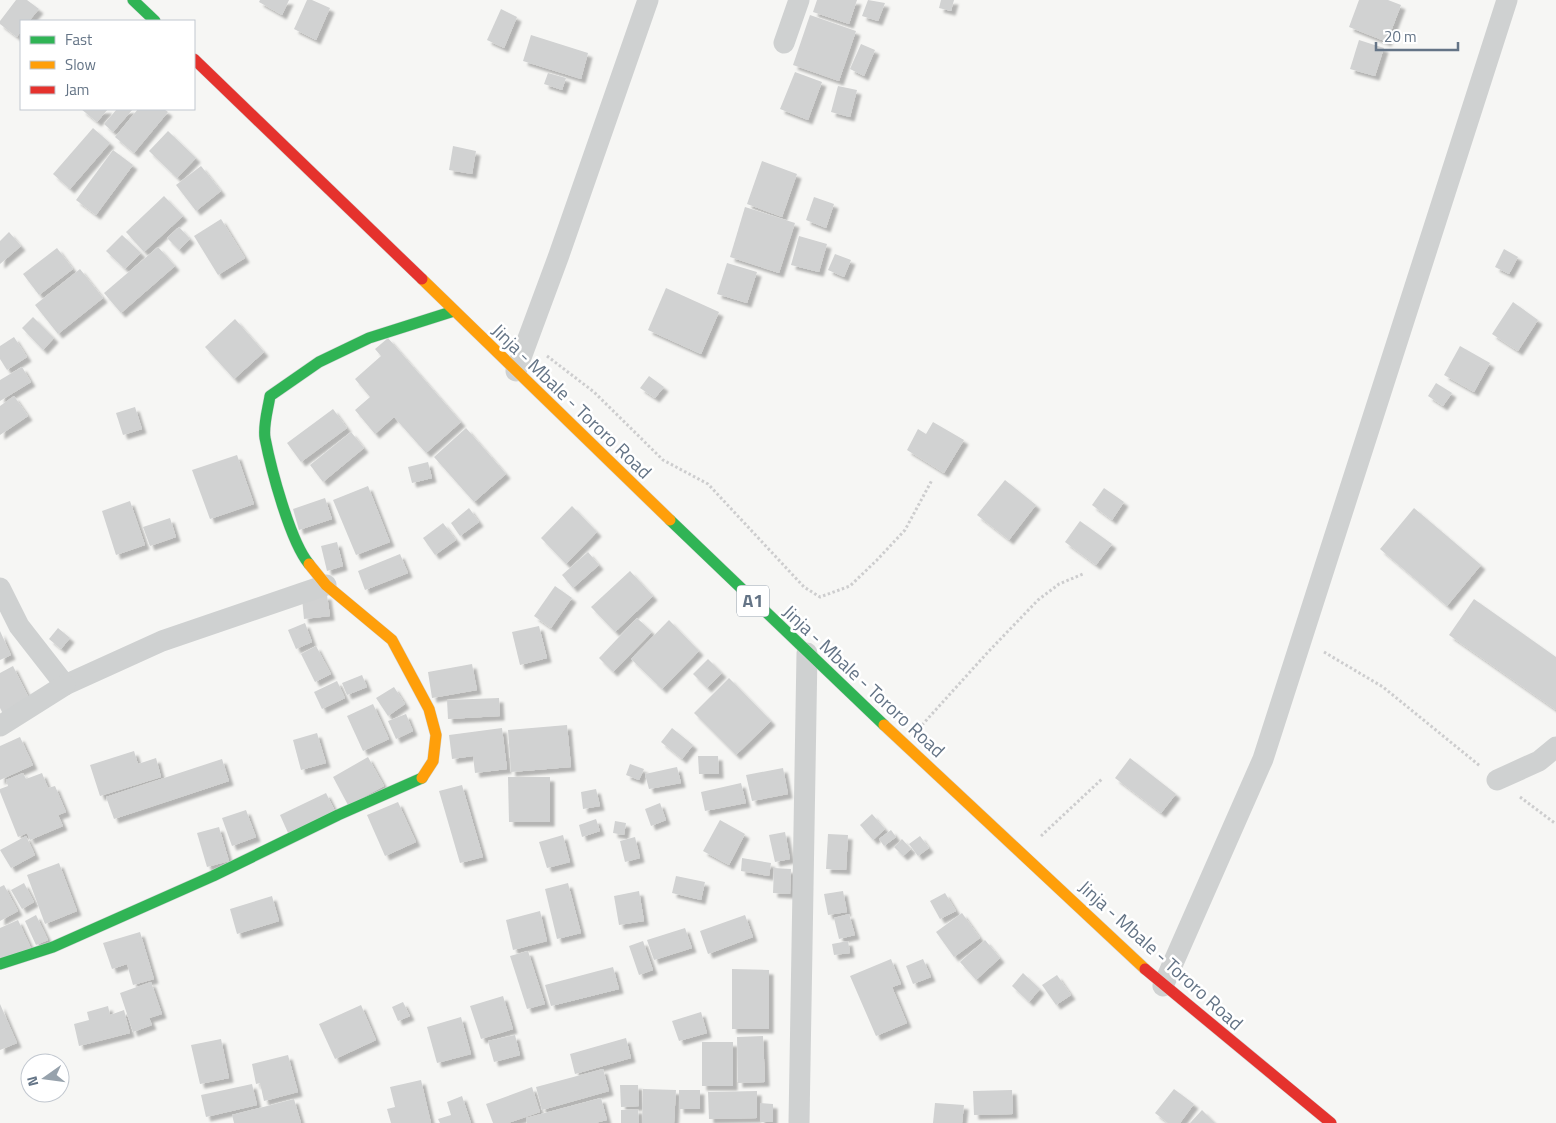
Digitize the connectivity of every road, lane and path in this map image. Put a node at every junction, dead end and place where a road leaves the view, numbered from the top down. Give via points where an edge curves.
1 (133, 0) edge
2 (648, 0) edge
3 (799, 0) edge
4 (1507, 0) edge
5 (154, 20) edge
6 (784, 43) dead end
7 (195, 60) edge
8 (454, 311) junction
9 (527, 340) junction
10 (516, 371) junction
11 (932, 480) dead end
12 (1083, 574) dead end
13 (326, 585) junction
14 (0, 588) edge
15 (1302, 639) junction
16 (807, 653) junction
17 (65, 685) junction
18 (0, 726) edge
19 (905, 744) junction
20 (1556, 747) edge
21 (1103, 778) dead end
22 (1497, 780) junction
23 (1556, 824) edge
24 (1022, 853) junction
25 (0, 964) edge
26 (1163, 986) junction
27 (798, 1123) edge
28 (1331, 1123) edge

1 - 5 main road
2 - 9 street
3 - 6 street
4 - 15 street
7 - 8 main road, Jinja - Mbale - Tororo Road / A1
8 - 10 main road, Jinja - Mbale - Tororo Road / A1
8 - 13 main road via 369,338 319,362 270,396 265,436 283,505 304,558
9 - 10 street
9 - 11 path via 594,392 664,460 708,484 804,588 820,597 850,586 877,560 905,530
10 - 16 main road, Jinja - Mbale - Tororo Road / A1
12 - 19 path via 1059,584 1038,600
13 - 17 street via 162,641
13 - 25 main road via 392,640 429,708 436,735 433,761 420,780 53,947
14 - 17 street via 19,626
15 - 22 path via 1384,686
15 - 26 street via 1263,759
16 - 19 main road, Jinja - Mbale - Tororo Road / A1
16 - 27 street
17 - 18 street
19 - 24 main road, Jinja - Mbale - Tororo Road / A1
20 - 22 street via 1539,761
21 - 24 path
22 - 23 path
24 - 26 main road, Jinja - Mbale - Tororo Road / A1
26 - 28 main road, Jinja - Mbale - Tororo Road / A1

